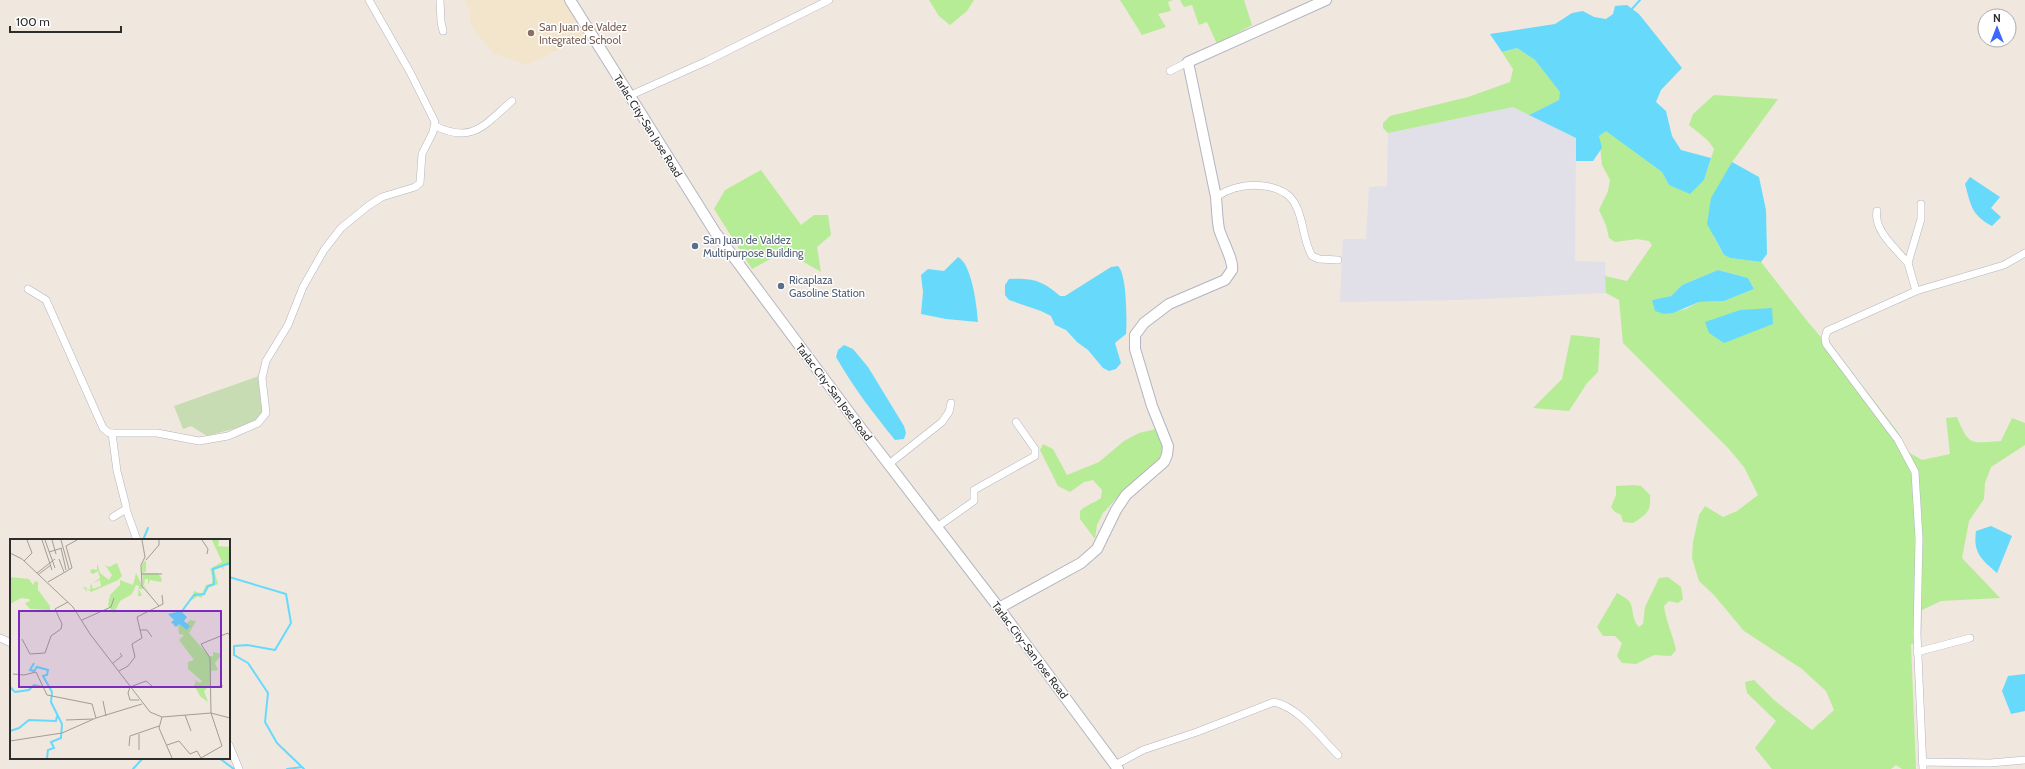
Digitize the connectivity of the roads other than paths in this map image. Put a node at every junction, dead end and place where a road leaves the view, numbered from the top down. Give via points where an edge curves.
1 (369, 0) edge
2 (440, 0) edge
3 (570, 0) edge
4 (829, 0) edge
5 (1326, 0) edge
6 (443, 31) dead end
7 (1188, 62) junction
8 (1170, 71) dead end
9 (629, 96) junction
10 (512, 101) dead end
11 (435, 126) junction
12 (1216, 197) junction
13 (1921, 204) dead end
14 (1877, 211) dead end
15 (2025, 253) edge
16 (1338, 260) dead end
17 (1908, 263) junction
18 (28, 289) dead end
19 (1916, 291) junction
20 (951, 403) dead end
21 (1016, 422) dead end
22 (112, 433) junction
23 (889, 464) junction
24 (126, 509) junction
25 (113, 517) dead end
26 (937, 527) junction
27 (137, 539) edge
28 (999, 608) junction
29 (0, 638) edge
30 (1970, 638) dead end
31 (10, 643) edge
32 (1917, 652) junction
33 (230, 747) edge
34 (1338, 755) dead end
35 (2025, 760) edge
36 (1922, 765) edge
37 (1117, 768) edge
38 (239, 769) edge

1 - 11 street via 433,116
2 - 6 street
3 - 9 main road, Tarlac City-San Jose Road
4 - 9 street via 707,61
5 - 7 main road
7 - 8 street
7 - 12 main road
9 - 23 main road, Tarlac City-San Jose Road via 715,232
10 - 11 street via 481,126 466,133 454,134
11 - 22 street via 422,154 419,185 386,195 368,206 341,228 319,256 288,325 264,368 262,378 266,413 262,420 237,433 199,441 157,433
12 - 16 street via 1245,186 1264,186 1285,193 1296,204 1311,255 1320,260
12 - 28 main road via 1219,227 1224,246 1233,264 1231,273 1218,283 1169,304 1144,323 1134,340 1148,392 1168,446 1166,459 1126,495 1092,554 1081,563
13 - 17 street via 1921,219
14 - 17 street via 1876,220 1879,228
15 - 19 street via 2004,265
17 - 19 street
18 - 22 street via 46,300 103,428
19 - 32 street via 1827,331 1825,338 1826,344 1898,440 1915,472 1919,538
20 - 23 street via 949,412 942,422
21 - 26 street via 1035,449 1034,456 974,490 974,501
22 - 24 street
23 - 26 main road, Tarlac City-San Jose Road
24 - 25 street
24 - 27 street
26 - 28 main road, Tarlac City-San Jose Road
28 - 37 main road, Tarlac City-San Jose Road
29 - 31 street
30 - 32 street
32 - 36 street
33 - 38 street
34 - 37 street via 1298,715 1284,704 1274,702 1143,750
35 - 36 street

